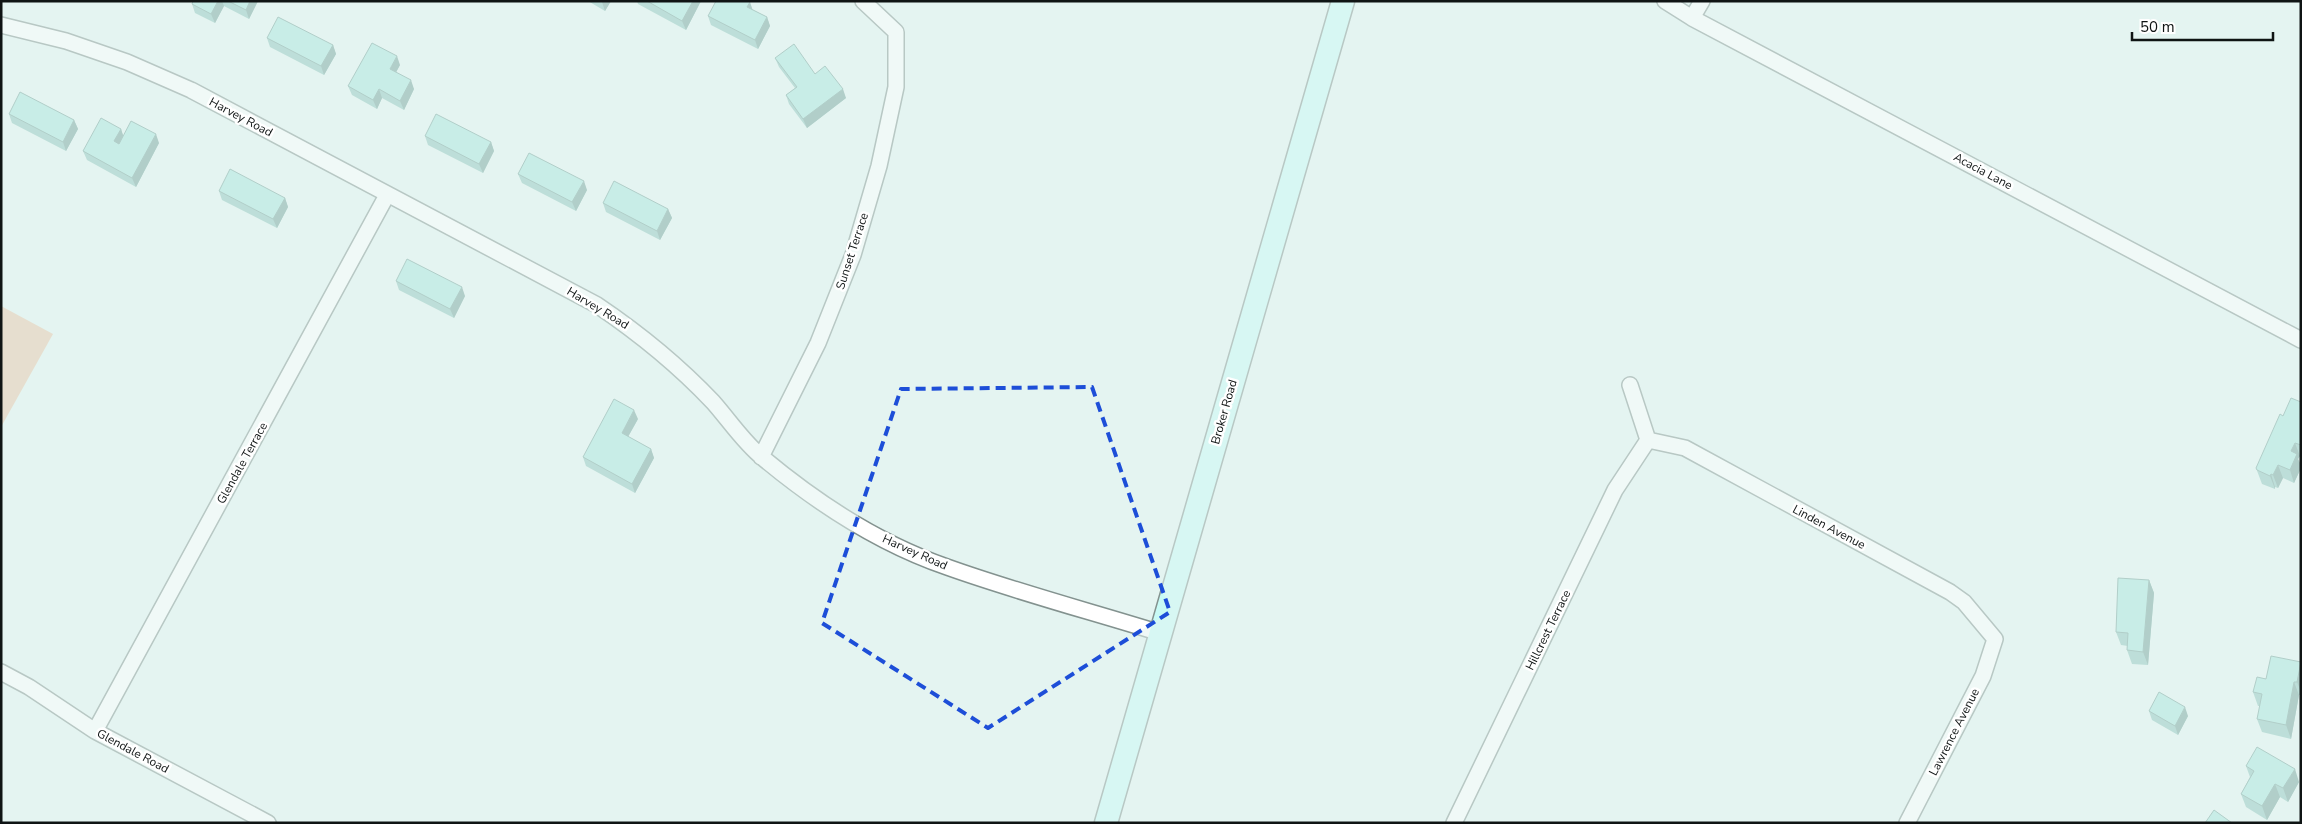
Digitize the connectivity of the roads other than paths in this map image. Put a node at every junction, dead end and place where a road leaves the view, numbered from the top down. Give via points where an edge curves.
1 (863, 1) edge
2 (1343, 1) edge
3 (1665, 1) edge
4 (1702, 1) edge
5 (1692, 18) junction
6 (1, 25) edge
7 (388, 195) junction
8 (2301, 340) edge
9 (1630, 385) dead end
10 (1648, 440) junction
11 (761, 457) junction
12 (1160, 633) junction
13 (1995, 639) joint
14 (1, 672) edge
15 (95, 731) junction
16 (268, 823) edge
17 (1106, 823) edge
18 (1454, 823) edge
19 (1907, 823) edge

1 - 11 street, Sunset Terrace via 896,32 896,87 879,166 853,255 818,343
2 - 12 street, Broker Road
3 - 5 street, Acacia Lane
4 - 5 street
5 - 8 street, Acacia Lane
6 - 7 street, Harvey Road via 66,41 191,90
7 - 11 street, Harvey Road via 597,305 636,331 682,370
7 - 15 street, Glendale Terrace
9 - 10 street
10 - 13 street, Linden Avenue via 1685,448 1950,592 1964,602
10 - 18 street, Hillcrest Terrace via 1615,490
11 - 12 street, Harvey Road via 858,525 946,567
12 - 17 street, Broker Road
13 - 19 street, Lawrence Avenue via 1983,676
14 - 15 street, Glendale Road
15 - 16 street, Glendale Road

